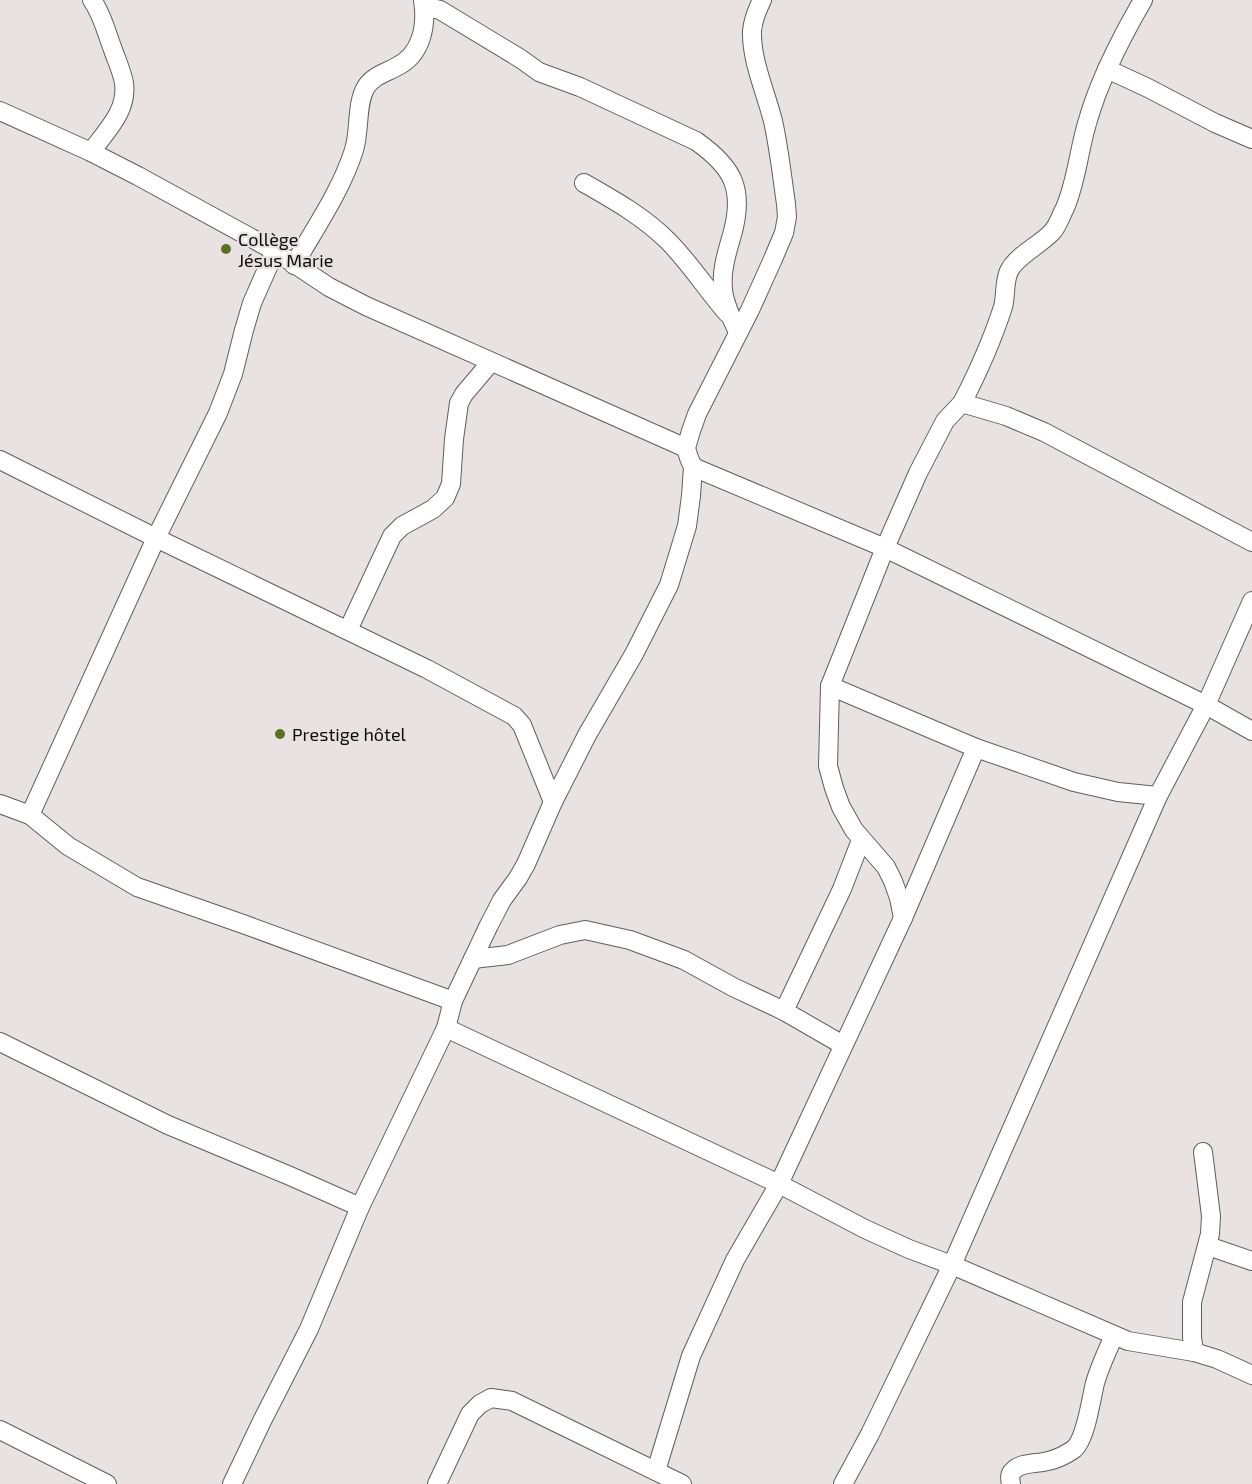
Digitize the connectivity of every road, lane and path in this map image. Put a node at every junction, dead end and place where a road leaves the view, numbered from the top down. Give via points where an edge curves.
1 (92, 0) edge
2 (762, 0) edge
3 (1143, 0) edge
4 (424, 3) edge
5 (1107, 69) junction
6 (0, 111) edge
7 (1252, 139) edge
8 (91, 152) junction
9 (584, 183) dead end
10 (275, 251) junction
11 (294, 265) junction
12 (734, 324) junction
13 (491, 362) junction
14 (962, 403) junction
15 (686, 448) junction
16 (0, 460) edge
17 (693, 467) junction
18 (156, 538) junction
19 (1252, 542) edge
20 (885, 548) junction
21 (1252, 601) edge
22 (348, 630) junction
23 (830, 686) junction
24 (1206, 705) junction
25 (1252, 731) edge
26 (976, 748) junction
27 (1158, 796) junction
28 (553, 802) junction
29 (0, 804) edge
30 (30, 814) junction
31 (861, 840) junction
32 (903, 918) junction
33 (473, 959) junction
34 (453, 1001) junction
35 (784, 1011) junction
36 (446, 1028) junction
37 (0, 1042) edge
38 (843, 1045) junction
39 (1203, 1152) dead end
40 (779, 1184) junction
41 (360, 1207) junction
42 (1208, 1246) junction
43 (1252, 1261) edge
44 (952, 1265) junction
45 (1114, 1336) junction
46 (1194, 1352) junction
47 (1252, 1375) edge
48 (0, 1430) edge
49 (656, 1470) junction
50 (107, 1484) edge
51 (232, 1484) edge
52 (438, 1484) edge
53 (682, 1484) edge
54 (843, 1484) edge
55 (1011, 1484) edge

1 - 8 street via 124,81 125,96 116,119
2 - 12 street via 752,29 753,44 773,123 787,217 774,259 750,310
3 - 5 street
4 - 11 street via 424,30 409,59 381,73 365,88 354,151 336,192
4 - 12 street via 539,72 696,141 712,152 734,180 737,192 723,290
5 - 7 street
5 - 14 street via 1087,122 1066,206 1054,230 1010,269 998,321
6 - 8 street
8 - 10 street
9 - 12 street via 646,221 668,241
10 - 11 street
10 - 18 street via 252,303 218,413
11 - 13 street via 366,306
12 - 15 street
13 - 15 street
13 - 22 street via 459,403 451,484 445,498 392,536
14 - 19 street via 1044,432
14 - 20 street via 937,434
15 - 17 street
16 - 18 street
17 - 20 street
17 - 28 street via 687,526 669,585
18 - 22 street
18 - 30 street
20 - 23 street
20 - 24 street
21 - 24 street
22 - 28 street via 514,716 522,725
23 - 26 street
23 - 31 street via 828,766 841,807
24 - 25 street
24 - 27 street
26 - 27 street via 1074,782
26 - 32 street
27 - 44 street
28 - 33 street via 526,864 502,900
29 - 30 street
30 - 34 street via 68,846 137,887
31 - 32 street via 893,881
31 - 35 street
32 - 38 street
33 - 34 street
33 - 35 street via 508,955 560,934 585,930 630,940 684,960
34 - 36 street
35 - 38 street
36 - 40 street
36 - 41 street
37 - 41 street via 168,1125
38 - 40 street
39 - 42 street via 1210,1216
40 - 44 street via 909,1250
40 - 49 street via 735,1260 691,1356
41 - 51 street via 309,1329
42 - 43 street
42 - 46 street via 1192,1302
44 - 45 street
44 - 54 street
45 - 46 street
45 - 55 street via 1095,1384 1079,1443 1059,1458 1013,1470
46 - 47 street
48 - 50 street
49 - 52 street via 512,1401 491,1398 470,1414
49 - 53 street

